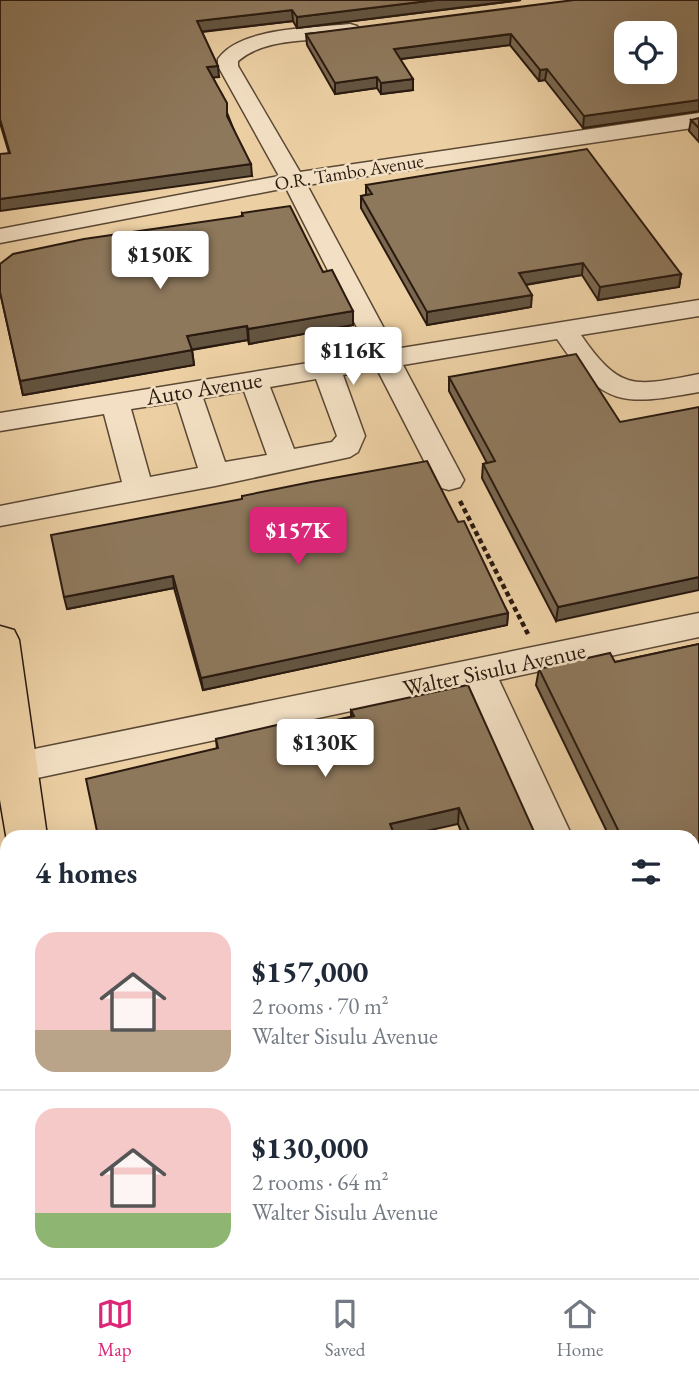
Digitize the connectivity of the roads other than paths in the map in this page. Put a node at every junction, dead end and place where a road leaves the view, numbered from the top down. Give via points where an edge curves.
1 (370, 27) edge
2 (699, 120) edge
3 (293, 180) junction
4 (0, 236) edge
5 (699, 308) edge
6 (565, 331) junction
7 (387, 357) junction
8 (326, 367) junction
9 (253, 379) junction
10 (699, 383) edge
11 (187, 391) junction
12 (115, 402) junction
13 (0, 422) edge
14 (284, 462) junction
15 (215, 475) junction
16 (449, 480) road end
17 (139, 490) junction
18 (0, 516) edge
19 (699, 625) edge
20 (0, 640) edge
21 (479, 673) junction
22 (8, 769) edge
23 (24, 830) edge
24 (551, 830) edge

1 - 3 street via 245,47 228,60
2 - 3 street, O.R. Tambo Avenue
3 - 4 street, O.R. Tambo Avenue
3 - 7 street
5 - 6 street, Auto Avenue
6 - 7 street, Auto Avenue
6 - 10 street via 600,379 618,390
7 - 8 street, Auto Avenue
7 - 16 street
8 - 9 street, Auto Avenue
8 - 14 street via 351,441 329,454
9 - 11 street, Auto Avenue
9 - 14 street
11 - 12 street, Auto Avenue
11 - 15 street
12 - 13 street, Auto Avenue
12 - 17 street
14 - 15 street
15 - 17 street
17 - 18 street
19 - 21 street, Walter Sisulu Avenue
20 - 22 highway
21 - 22 street, Walter Sisulu Avenue
21 - 24 street
22 - 23 highway

